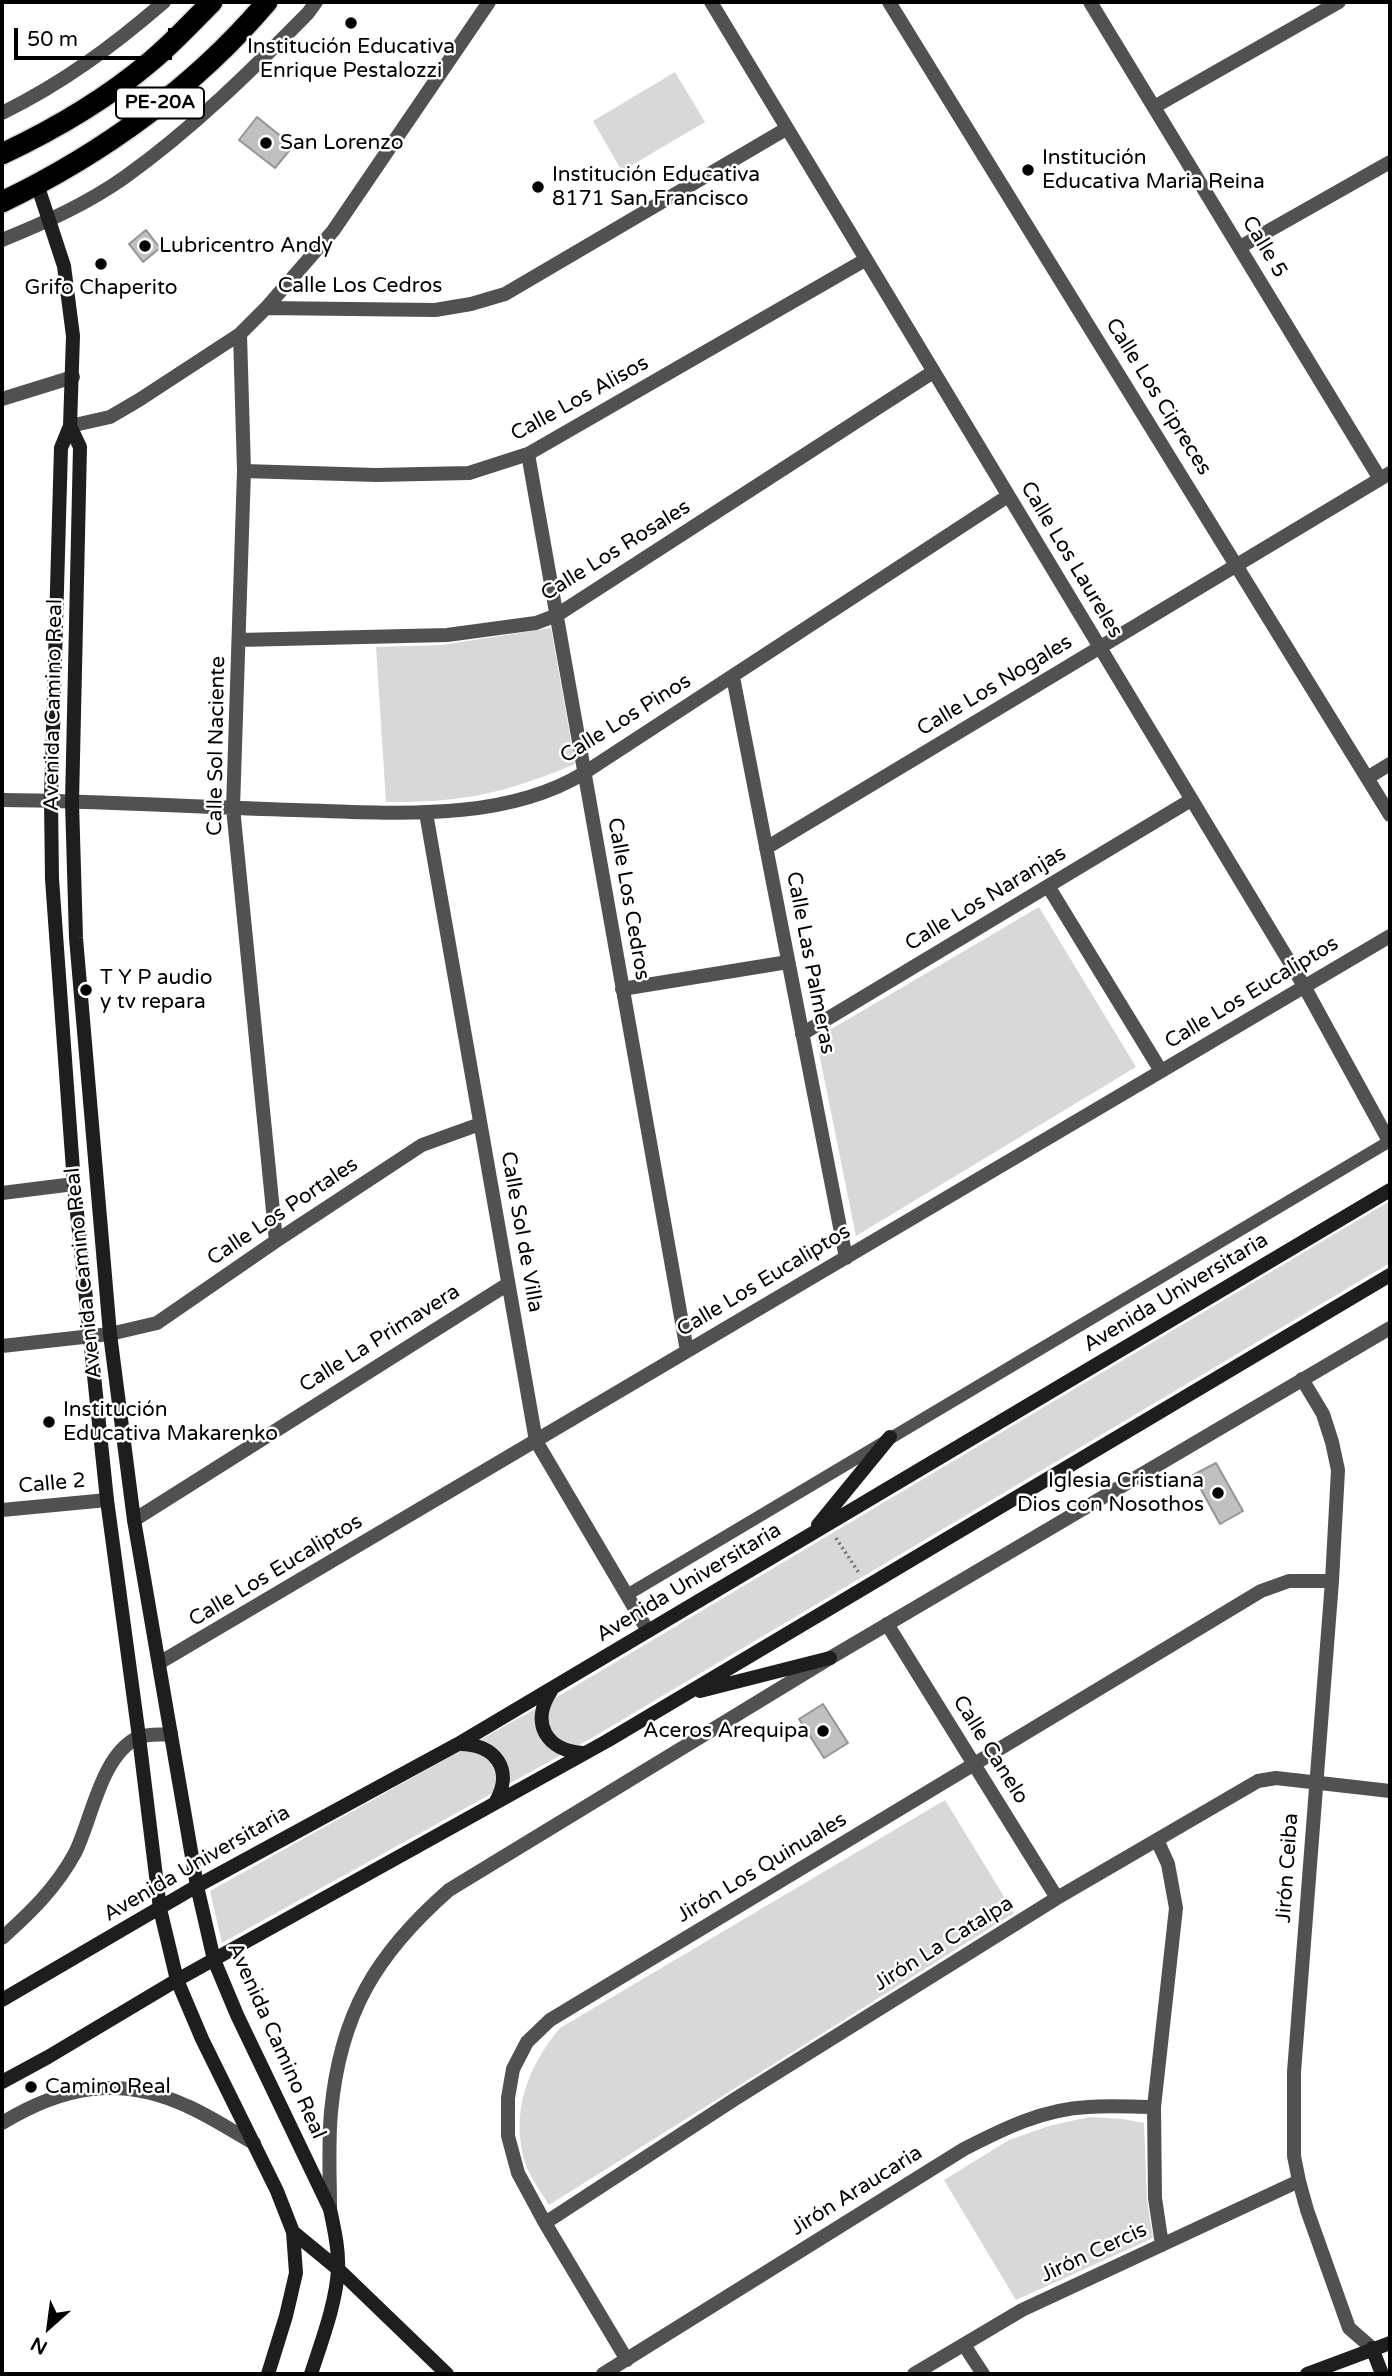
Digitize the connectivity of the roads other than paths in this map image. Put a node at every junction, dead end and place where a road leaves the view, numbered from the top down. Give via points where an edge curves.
1 (164, 2) edge
2 (212, 2) edge
3 (267, 2) edge
4 (316, 2) edge
5 (489, 2) edge
6 (710, 2) edge
7 (890, 2) edge
8 (1090, 2) edge
9 (1339, 2) edge
10 (1154, 107) junction
11 (2, 113) edge
12 (786, 129) junction
13 (2, 154) edge
14 (1390, 162) edge
15 (37, 184) junction
16 (2, 202) edge
17 (50, 220) junction
18 (2, 240) edge
19 (1240, 247) junction
20 (865, 260) junction
21 (266, 308) junction
22 (240, 334) junction
23 (933, 372) junction
24 (73, 377) junction
25 (2, 399) edge
26 (70, 426) junction
27 (528, 454) junction
28 (244, 471) junction
29 (1385, 476) edge
30 (1008, 496) junction
31 (1237, 565) junction
32 (557, 615) junction
33 (239, 640) junction
34 (1100, 648) junction
35 (733, 677) junction
36 (1390, 764) edge
37 (584, 773) junction
38 (1367, 778) junction
39 (2, 800) edge
40 (51, 800) junction
41 (1191, 800) junction
42 (72, 802) junction
43 (233, 808) junction
44 (426, 813) junction
45 (1390, 815) edge
46 (766, 848) junction
47 (1048, 886) junction
48 (1390, 936) edge
49 (788, 962) junction
50 (1304, 986) junction
51 (622, 989) junction
52 (802, 1034) junction
53 (1161, 1071) junction
54 (481, 1124) junction
55 (1390, 1142) edge
56 (74, 1185) junction
57 (1390, 1190) edge
58 (2, 1193) edge
59 (276, 1241) junction
60 (846, 1258) junction
61 (1390, 1275) edge
62 (508, 1284) junction
63 (1390, 1328) edge
64 (110, 1334) junction
65 (90, 1336) junction
66 (2, 1346) edge
67 (687, 1351) junction
68 (1302, 1379) junction
69 (890, 1437) junction
70 (536, 1441) junction
71 (107, 1500) junction
72 (2, 1510) edge
73 (134, 1520) junction
74 (809, 1536) junction
75 (1332, 1581) junction
76 (627, 1595) junction
77 (887, 1624) junction
78 (648, 1631) junction
79 (830, 1658) junction
80 (159, 1664) junction
81 (552, 1689) junction
82 (685, 1694) junction
83 (171, 1734) junction
84 (139, 1737) junction
85 (458, 1744) junction
86 (584, 1753) junction
87 (975, 1764) junction
88 (1315, 1782) junction
89 (1390, 1791) edge
90 (494, 1804) junction
91 (1157, 1840) junction
92 (197, 1886) junction
93 (1057, 1898) junction
94 (160, 1909) junction
95 (2, 1938) edge
96 (214, 1960) junction
97 (177, 1980) junction
98 (2, 2000) edge
99 (2, 2082) edge
100 (1154, 2107) junction
101 (2, 2123) edge
102 (254, 2143) junction
103 (1299, 2181) junction
104 (330, 2209) junction
105 (545, 2223) junction
106 (293, 2232) junction
107 (1161, 2245) junction
108 (338, 2269) junction
109 (1390, 2343) edge
110 (964, 2345) junction
111 (1372, 2348) junction
112 (627, 2360) junction
113 (268, 2374) edge
114 (311, 2374) edge
115 (447, 2374) edge
116 (603, 2374) edge
117 (914, 2374) edge
118 (983, 2374) edge
119 (1307, 2374) edge
120 (1382, 2374) edge

1 - 11 street via 117,43
2 - 13 highway, PE-20A via 121,85 51,130
3 - 15 highway, PE-20A via 174,92 93,152
4 - 17 street via 246,76 184,132 123,178
5 - 21 street via 333,230
6 - 12 street, Calle Los Laureles
7 - 31 street, Calle Los Cipreces
8 - 10 street, Calle 5
9 - 10 street
10 - 19 street, Calle 5
12 - 20 street, Calle Los Laureles
12 - 21 street, Calle Los Cedros via 505,294 435,310
14 - 19 street
15 - 16 highway, PE-20A
15 - 17 main road, Avenida Camino Real
17 - 18 street
17 - 24 main road, Avenida Camino Real via 64,266
19 - 29 street, Calle 5
20 - 23 street, Calle Los Laureles
20 - 27 street, Calle Los Alisos
21 - 22 street
22 - 26 street via 110,417
22 - 28 street, Calle Sol Naciente
23 - 30 street, Calle Los Laureles
23 - 32 street, Calle Los Rosales
24 - 25 street
24 - 26 main road, Avenida Camino Real
26 - 40 main road, Avenida Camino Real via 61,448
26 - 42 main road, Avenida Camino Real via 80,447
27 - 28 street, Calle Los Alisos via 469,473
27 - 32 street, Calle Los Cedros
28 - 33 street, Calle Sol Naciente
29 - 31 street, Calle Los Nogales
30 - 34 street, Calle Los Laureles
30 - 35 street, Calle Los Pinos
31 - 34 street, Calle Los Nogales
31 - 38 street, Calle Los Cipreces
32 - 33 street, Calle Los Rosales via 536,623 447,635
32 - 37 street, Calle Los Cedros
33 - 43 street, Calle Sol Naciente
34 - 41 street, Calle Los Laureles
34 - 46 street, Calle Los Nogales
35 - 37 street, Calle Los Pinos
35 - 46 street, Calle Las Palmeras
36 - 38 street
37 - 44 street, Calle Los Pinos via 505,803
37 - 51 street, Calle Los Cedros
38 - 45 street, Calle Los Cipreces
39 - 40 street, Calle Los Pinos
40 - 42 street, Calle Los Pinos
40 - 56 main road, Avenida Camino Real via 55,942
41 - 47 street, Calle Los Naranjas
41 - 50 street, Calle Los Laureles
42 - 43 street, Calle Los Pinos
42 - 64 main road, Avenida Camino Real via 76,938
43 - 44 street, Calle Los Pinos
43 - 59 street, Calle Sol Naciente
44 - 54 street, Calle Sol de Villa
46 - 49 street, Calle Las Palmeras
47 - 52 street, Calle Los Naranjas
47 - 53 street
48 - 50 street, Calle Los Eucaliptos
49 - 51 street
49 - 52 street, Calle Las Palmeras
50 - 53 street, Calle Los Eucaliptos
50 - 55 street, Calle Los Laureles
51 - 67 street, Calle Los Cedros
52 - 60 street, Calle Las Palmeras
53 - 60 street, Calle Los Eucaliptos
54 - 59 street, Calle Los Portales via 422,1145
54 - 62 street, Calle Sol de Villa
55 - 69 lane, Avenida Universitaria
56 - 58 street
56 - 65 main road, Avenida Camino Real
57 - 74 main road, Avenida Universitaria
59 - 64 street, Calle Los Portales via 157,1323
60 - 67 street, Calle Los Eucaliptos
61 - 82 main road
62 - 70 street, Calle Sol de Villa
62 - 73 street, Calle La Primavera
63 - 68 street
64 - 65 street, Calle Los Portales
64 - 73 main road, Avenida Camino Real
65 - 66 street, Calle Los Portales
65 - 71 main road, Avenida Camino Real
67 - 70 street, Calle Los Eucaliptos
68 - 75 street, Jirón Ceiba via 1323,1414 1338,1470
68 - 77 street
69 - 74 main road
69 - 76 lane, Avenida Universitaria
70 - 76 street, Calle Sol de Villa
70 - 80 street, Calle Los Eucaliptos
71 - 72 street, Calle 2
71 - 84 main road, Avenida Camino Real
73 - 80 main road, Avenida Camino Real
74 - 78 main road, Avenida Universitaria
75 - 87 street, Jirón Los Quinuales via 1289,1581 1261,1591
75 - 88 street, Jirón Ceiba
76 - 78 street, Calle Sol de Villa
77 - 79 street
77 - 87 street, Calle Canelo
78 - 81 main road, Avenida Universitaria
79 - 82 main road
79 - 104 street via 483,1867 414,1920 363,1992 337,2067 331,2113
80 - 83 main road, Avenida Camino Real
81 - 85 main road, Avenida Universitaria
81 - 86 main road via 543,1702 545,1733 561,1749
82 - 86 main road
83 - 84 street
83 - 92 main road, Avenida Camino Real
84 - 94 main road, Avenida Camino Real
84 - 95 street via 121,1750 109,1768 76,1851 57,1883
85 - 90 main road via 474,1744 498,1761 502,1791
85 - 92 main road, Avenida Universitaria
86 - 90 main road
87 - 93 street, Calle Canelo
87 - 105 street, Jirón Los Quinuales via 550,2020 527,2042 513,2069 508,2136 518,2173
88 - 89 street, Jirón La Catalpa
88 - 91 street, Jirón La Catalpa via 1258,1781
88 - 103 street, Jirón Ceiba via 1293,2103
90 - 96 main road
91 - 93 street, Jirón La Catalpa
91 - 100 street via 1168,1864 1176,1908
92 - 94 main road, Avenida Universitaria
92 - 96 main road, Avenida Camino Real
93 - 105 street, Jirón La Catalpa
94 - 97 main road, Avenida Camino Real
94 - 98 main road, Avenida Universitaria
96 - 97 main road
96 - 104 main road, Avenida Camino Real
97 - 99 main road
97 - 102 main road, Avenida Camino Real
100 - 107 street via 1155,2198
100 - 112 street, Jirón Araucaria via 1087,2106 1010,2126 964,2149
101 - 102 street via 32,2105 70,2092 108,2087 149,2092 187,2106
102 - 106 main road, Avenida Camino Real
103 - 107 street, Jirón Cercis
103 - 111 street, Jirón Ceiba via 1349,2328
104 - 108 main road, Avenida Camino Real
105 - 112 street, Jirón Los Quinuales
106 - 108 main road
106 - 113 main road, Avenida Camino Real via 296,2273
107 - 110 street, Jirón Cercis via 1022,2310
108 - 114 main road, Avenida Camino Real
108 - 115 main road
109 - 111 main road
110 - 117 street, Jirón Cercis
110 - 118 street
111 - 119 main road
111 - 120 main road
112 - 116 street, Jirón Araucaria

